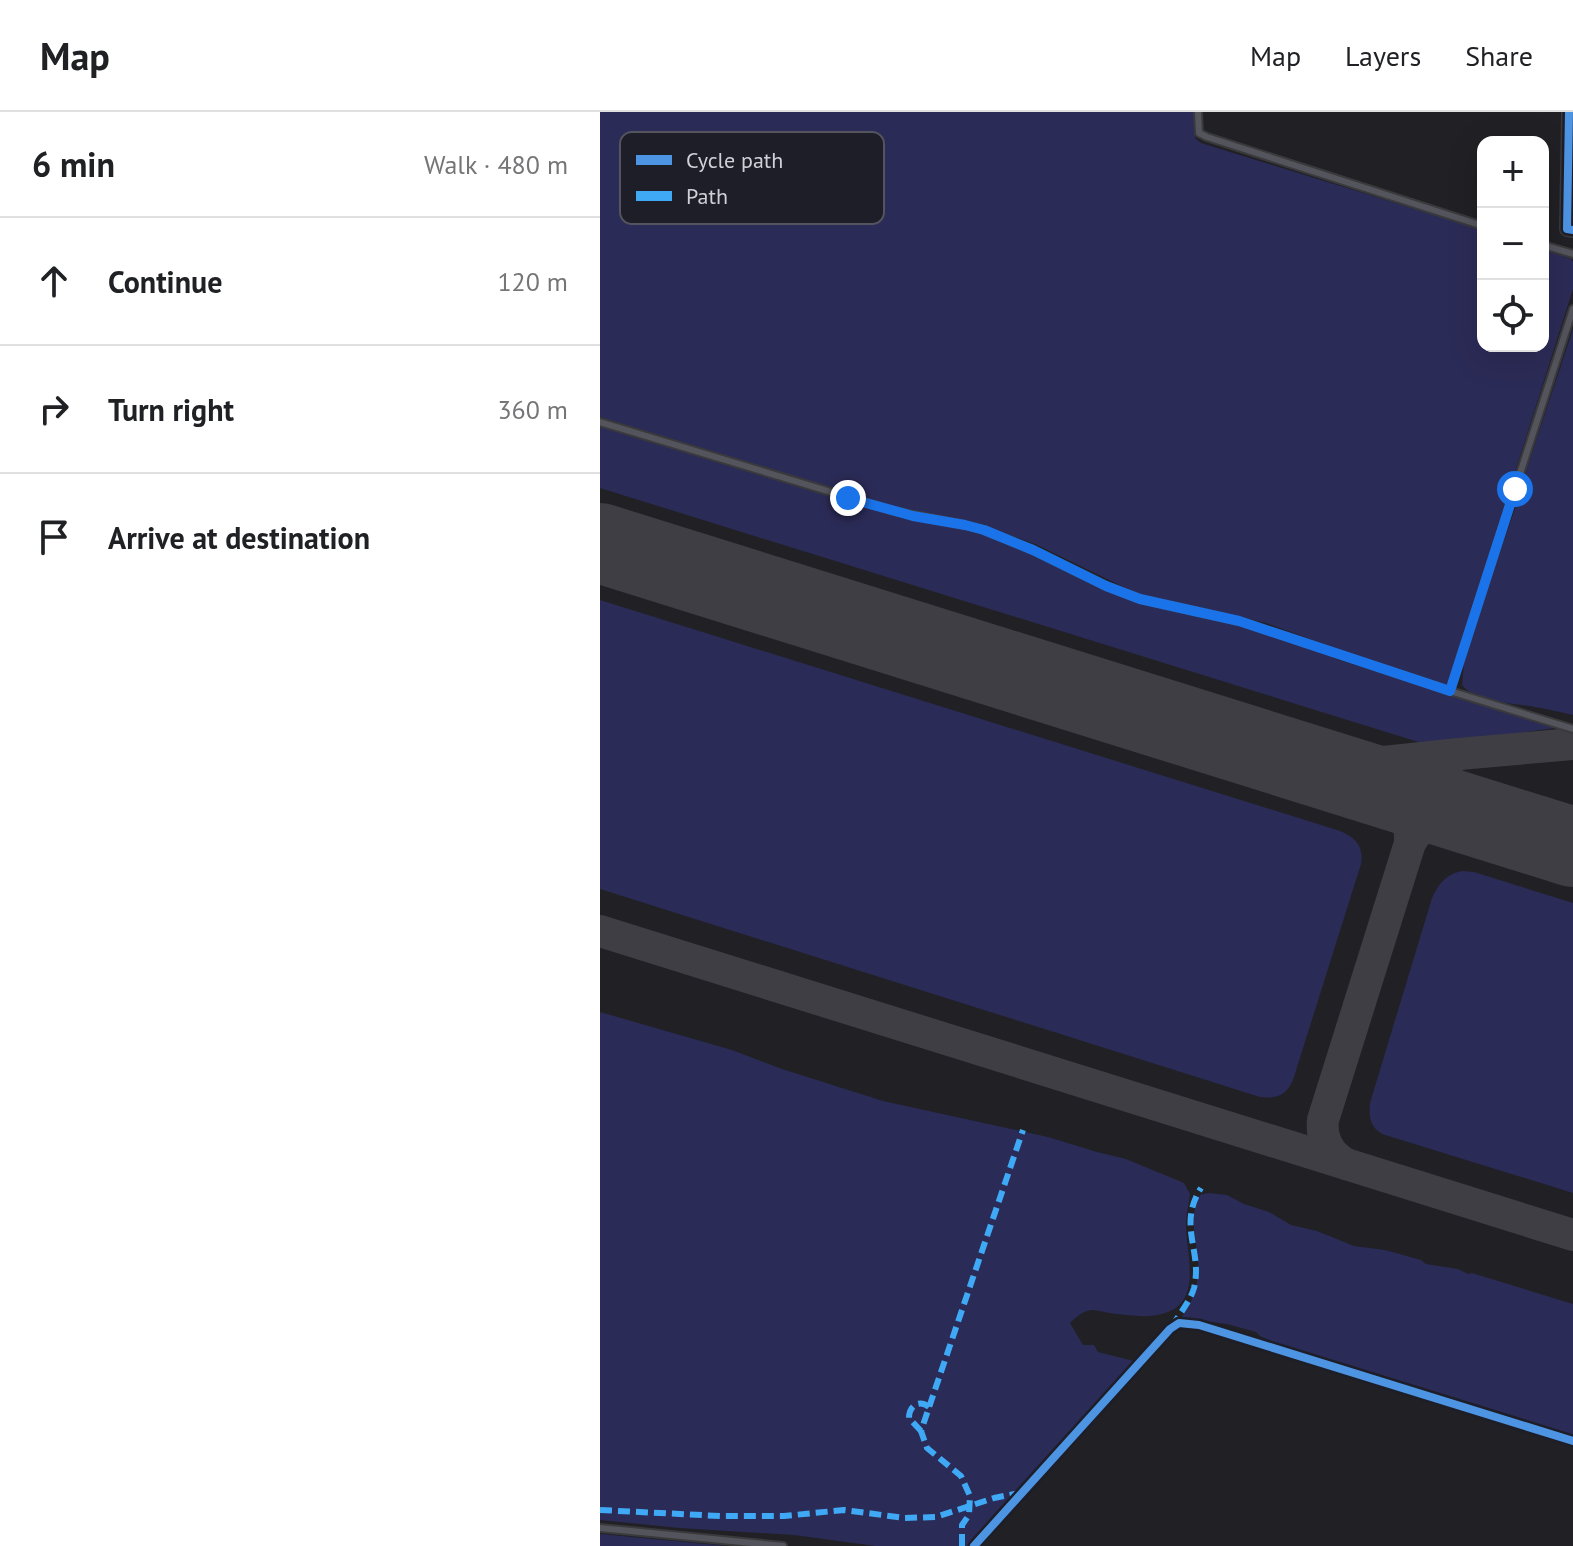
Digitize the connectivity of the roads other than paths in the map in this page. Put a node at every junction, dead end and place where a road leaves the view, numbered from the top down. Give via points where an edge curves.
1 (1198, 112) edge
2 (1569, 112) edge
3 (1571, 143) edge
4 (1477, 224) edge
5 (1570, 230) edge
6 (1549, 247) edge
7 (1573, 254) edge
8 (1573, 309) edge
9 (600, 422) edge
10 (1450, 691) junction
11 (1573, 729) edge
12 (1573, 1441) edge
13 (600, 1528) edge
14 (783, 1546) edge
15 (974, 1546) edge

1 - 4 lane via 1199,133 1207,137
2 - 3 street
3 - 5 street
6 - 7 lane
8 - 10 lane
9 - 10 lane via 894,511 984,530 1140,599 1239,621
10 - 11 lane
12 - 15 lane via 1179,1323
13 - 14 lane

